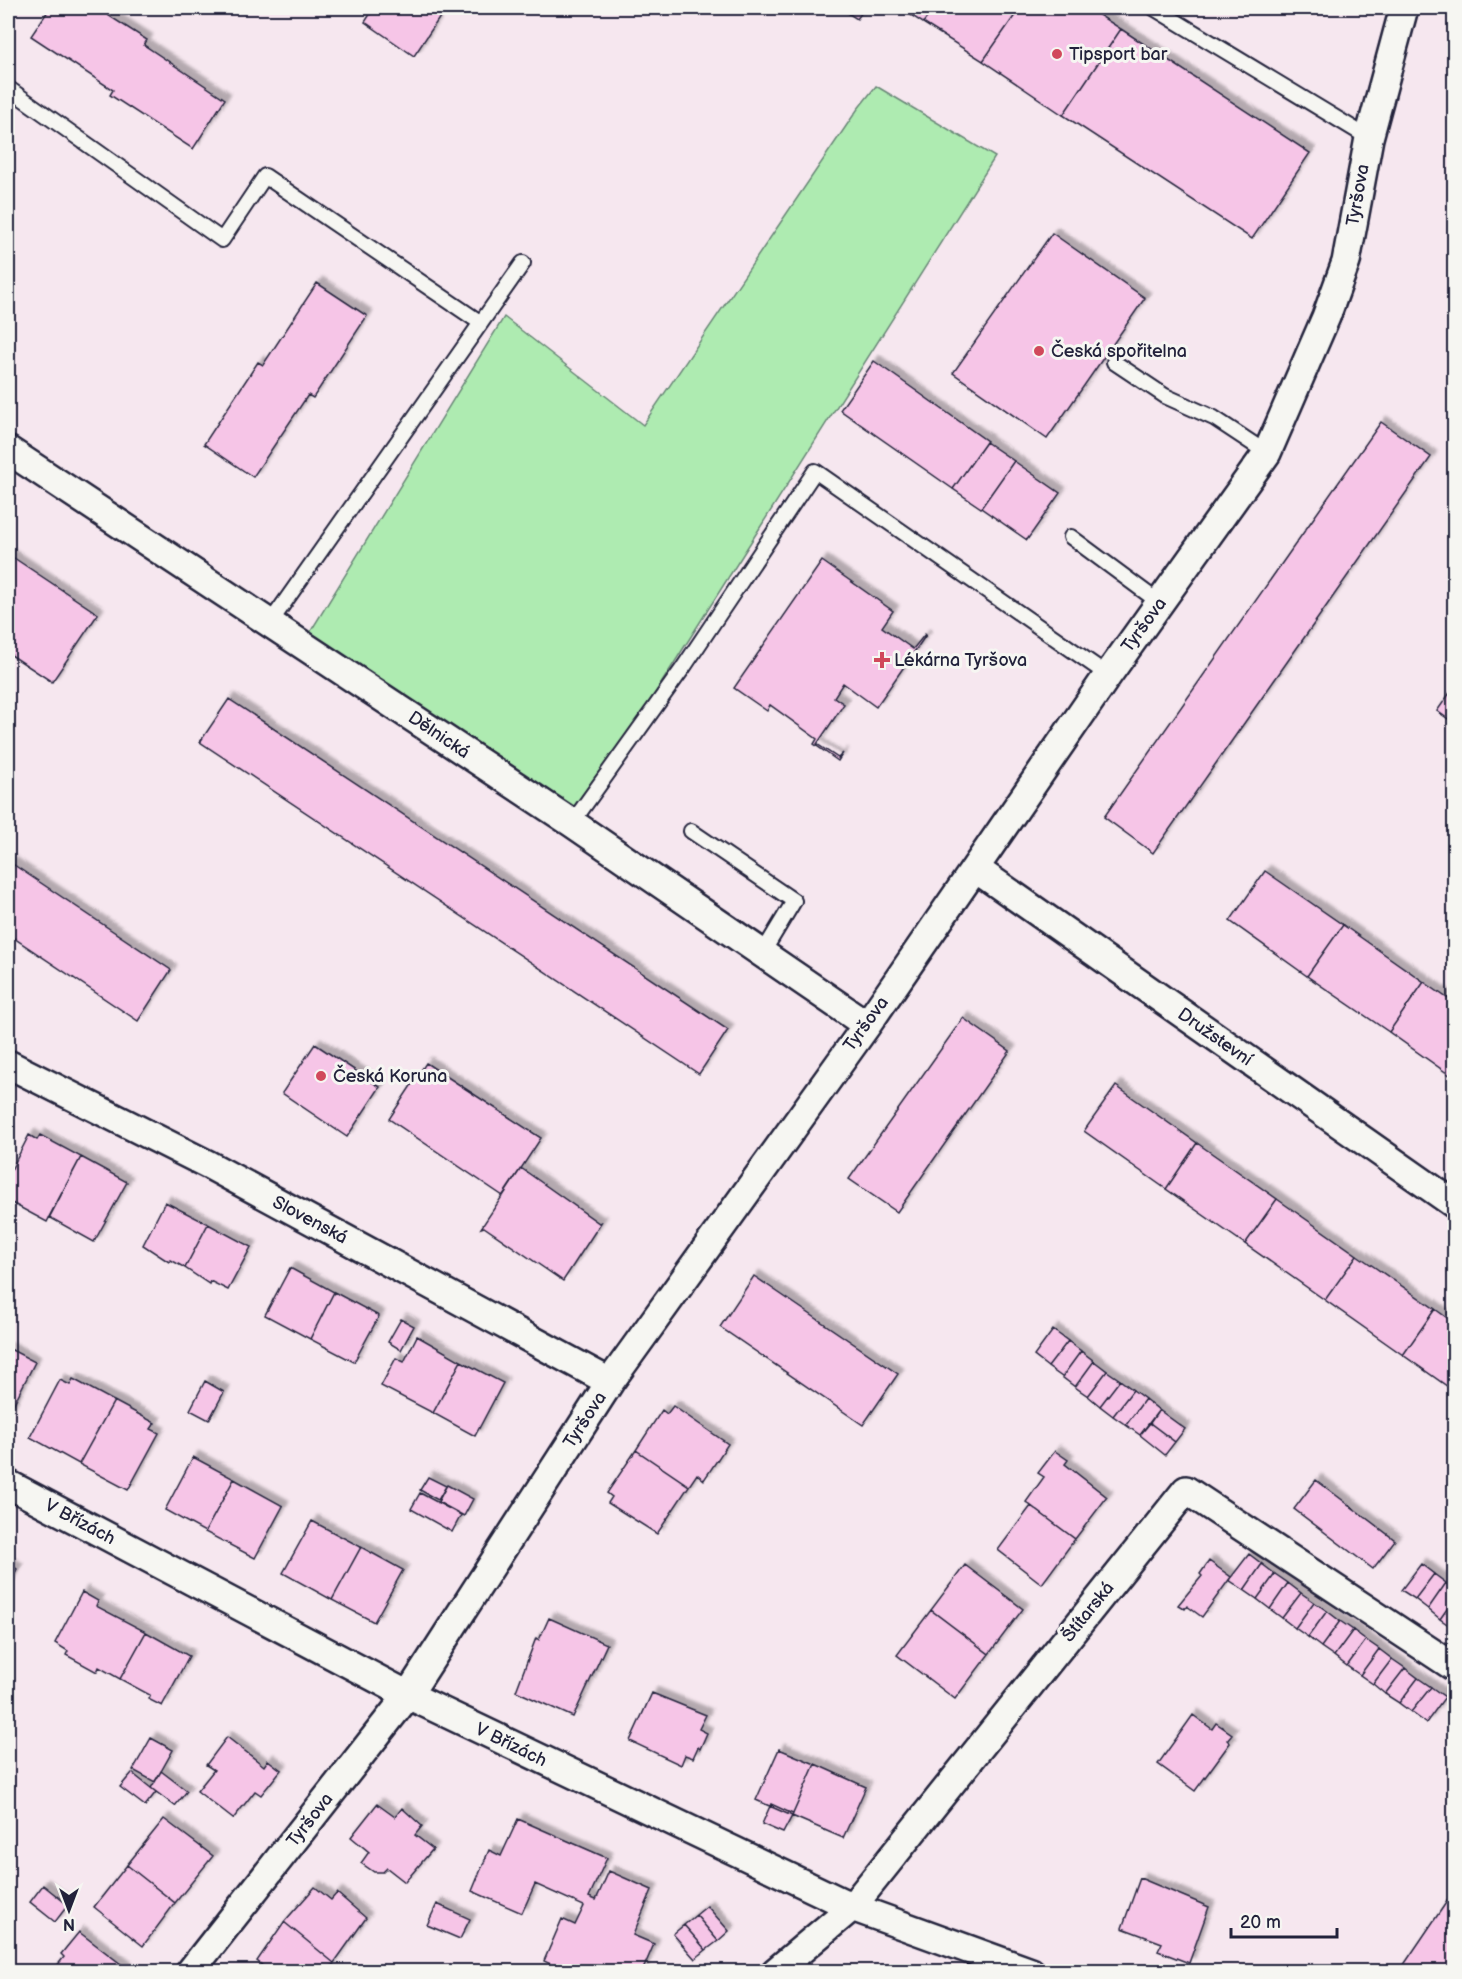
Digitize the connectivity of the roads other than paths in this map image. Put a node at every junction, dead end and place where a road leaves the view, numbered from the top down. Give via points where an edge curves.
1 (1154, 8) edge
2 (1404, 8) edge
3 (8, 88) edge
4 (1369, 138) junction
5 (523, 263) dead end
6 (481, 323) junction
7 (1114, 362) dead end
8 (8, 450) edge
9 (1267, 453) junction
10 (1071, 537) dead end
11 (1160, 603) junction
12 (270, 623) junction
13 (1108, 675) junction
14 (572, 823) junction
15 (691, 831) dead end
16 (976, 869) junction
17 (762, 954) junction
18 (867, 1025) junction
19 (8, 1064) edge
20 (1455, 1204) edge
21 (610, 1382) junction
22 (8, 1484) edge
23 (1455, 1667) edge
24 (408, 1695) junction
25 (852, 1907) junction
26 (190, 1971) edge
27 (775, 1971) edge
28 (1031, 1971) edge

1 - 4 lane
2 - 4 street, Tyršova
3 - 6 lane via 222,240 265,176
4 - 9 street, Tyršova via 1346,262
5 - 6 lane
6 - 12 lane
7 - 9 lane via 1165,396 1214,418
8 - 12 street, Dělnická
9 - 11 street, Tyršova
10 - 11 lane
11 - 13 street, Tyršova
12 - 14 street, Dělnická
13 - 14 lane via 815,471 683,668
13 - 16 street, Tyršova
14 - 17 street, Dělnická
15 - 17 lane via 794,902
16 - 18 street, Tyršova
16 - 20 street, Družstevní
17 - 18 street, Dělnická
18 - 21 street, Tyršova
19 - 21 street, Slovenská via 209,1165
21 - 24 street, Tyršova
22 - 24 street, V Břízách
23 - 25 street, Štítarská via 1186,1490
24 - 25 street, V Břízách
24 - 26 street, Tyršova
25 - 27 street, Štítarská
25 - 28 street, V Břízách

